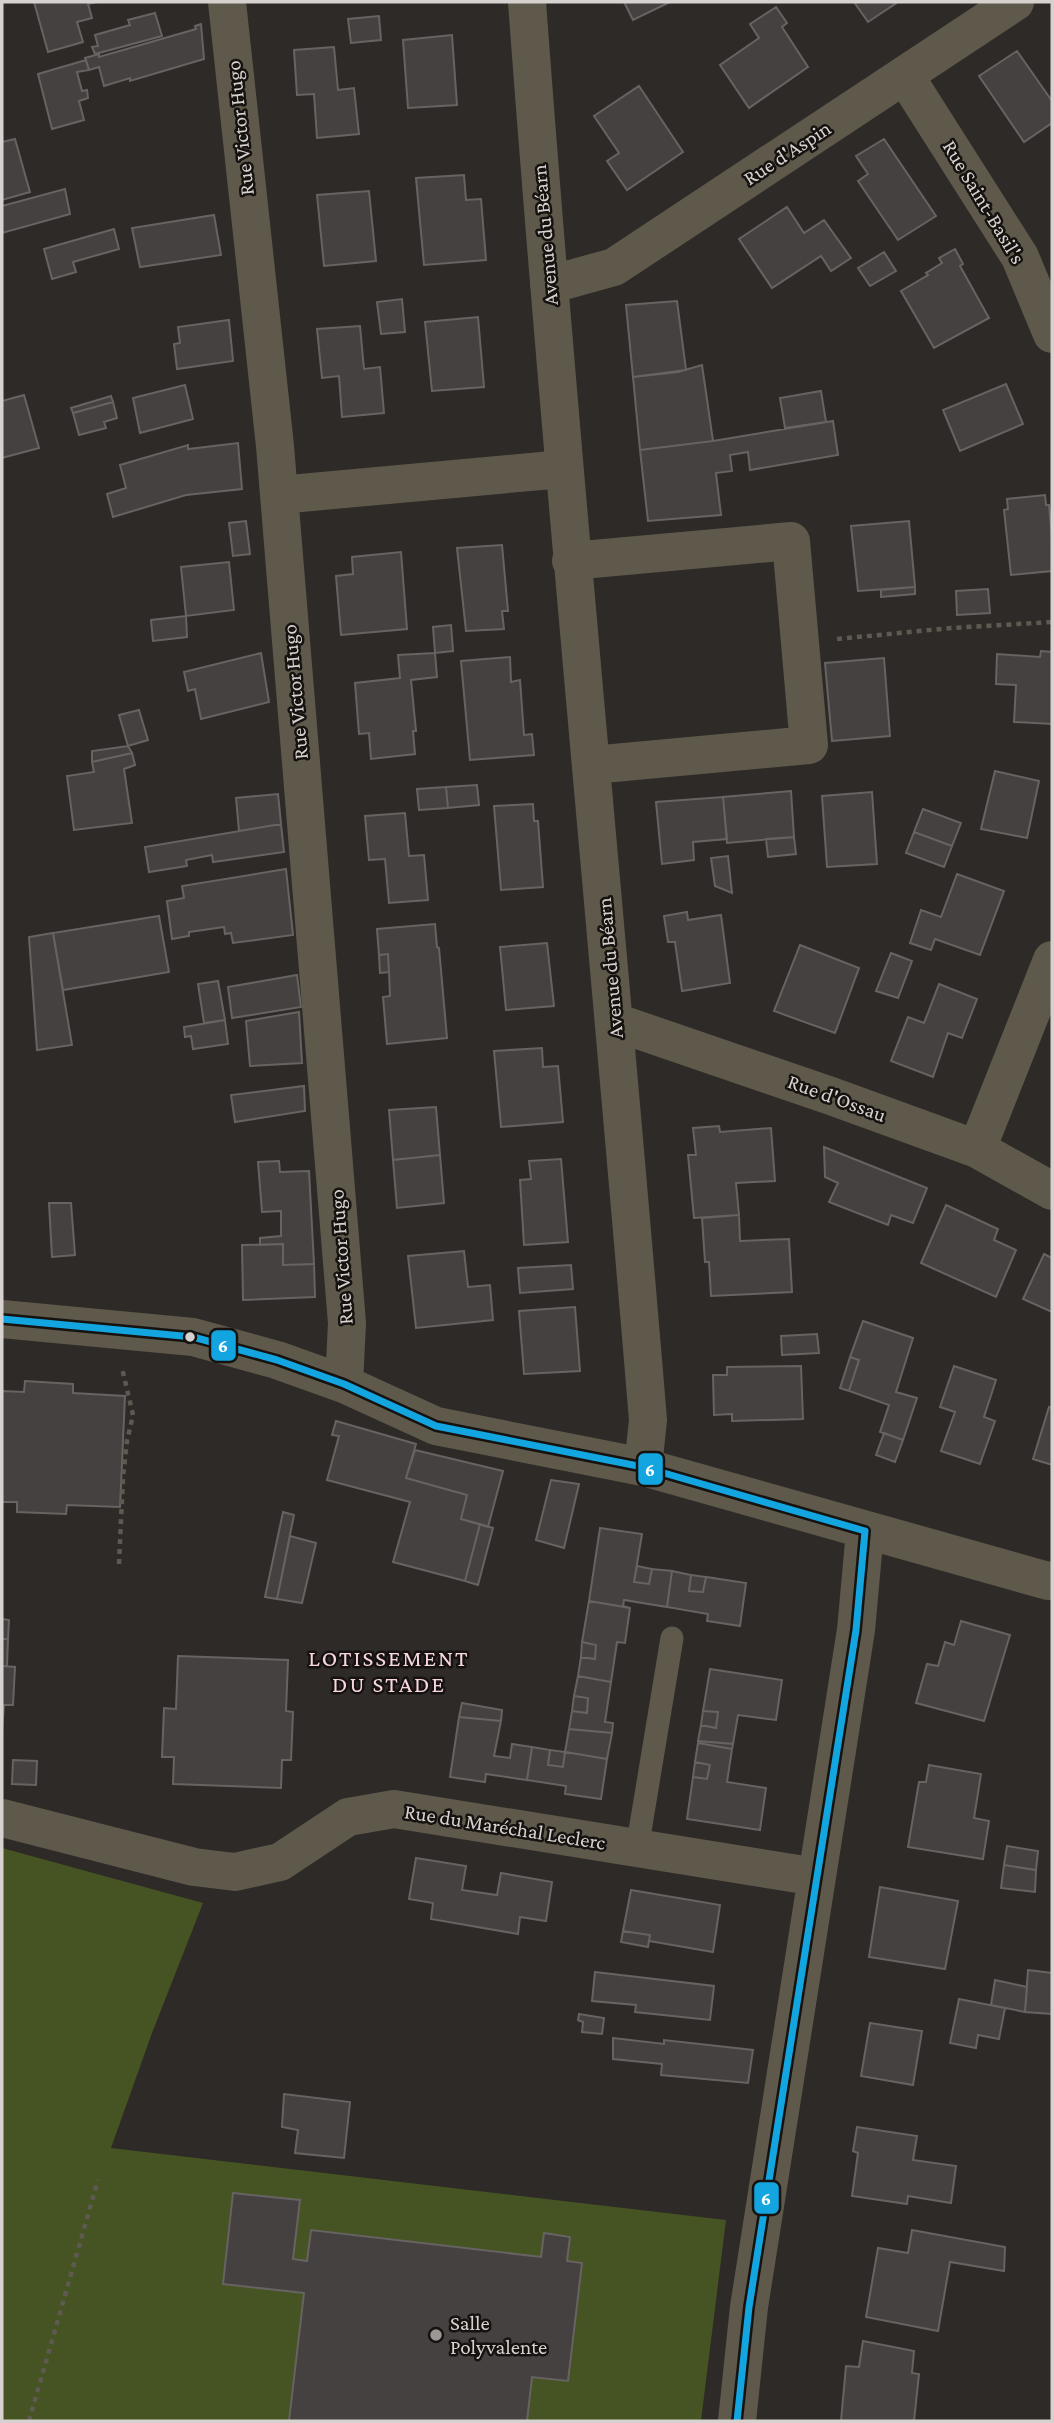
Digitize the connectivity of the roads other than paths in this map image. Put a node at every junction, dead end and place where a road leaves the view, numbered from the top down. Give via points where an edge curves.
1 (227, 2) edge
2 (527, 2) edge
3 (1014, 2) edge
4 (905, 76) junction
5 (549, 285) junction
6 (1052, 334) edge
7 (563, 469) junction
8 (279, 495) junction
9 (571, 561) junction
10 (592, 765) junction
11 (1052, 960) edge
12 (615, 1022) junction
13 (977, 1149) junction
14 (1052, 1191) edge
15 (2, 1319) edge
16 (345, 1384) junction
17 (643, 1467) junction
18 (865, 1531) junction
19 (1052, 1580) edge
20 (672, 1638) dead end
21 (2, 1818) edge
22 (637, 1849) junction
23 (817, 1877) junction
24 (737, 2421) edge

1 - 8 street, Rue Victor Hugo
2 - 5 street, Avenue du Béarn
3 - 4 street, Rue d'Aspin
4 - 5 street, Rue d'Aspin via 614,267
4 - 6 street, Rue Saint-Basil's via 1020,257
5 - 7 street, Avenue du Béarn
7 - 8 street
7 - 9 street, Avenue du Béarn
8 - 16 street, Rue Victor Hugo via 347,1323
9 - 10 street, Avenue du Béarn
9 - 10 street via 791,541 809,745
10 - 12 street, Avenue du Béarn
11 - 13 street
12 - 13 street, Rue d'Ossau
12 - 17 street, Avenue du Béarn via 648,1420
13 - 14 street, Rue d'Ossau
15 - 16 street via 193,1337
16 - 17 street via 436,1426
17 - 18 street
18 - 19 street
18 - 23 street via 856,1630
20 - 22 lane
21 - 22 street, Rue du Maréchal Leclerc via 194,1867 235,1872 280,1862 348,1817 394,1810
22 - 23 street, Rue du Maréchal Leclerc
23 - 24 street via 749,2307

